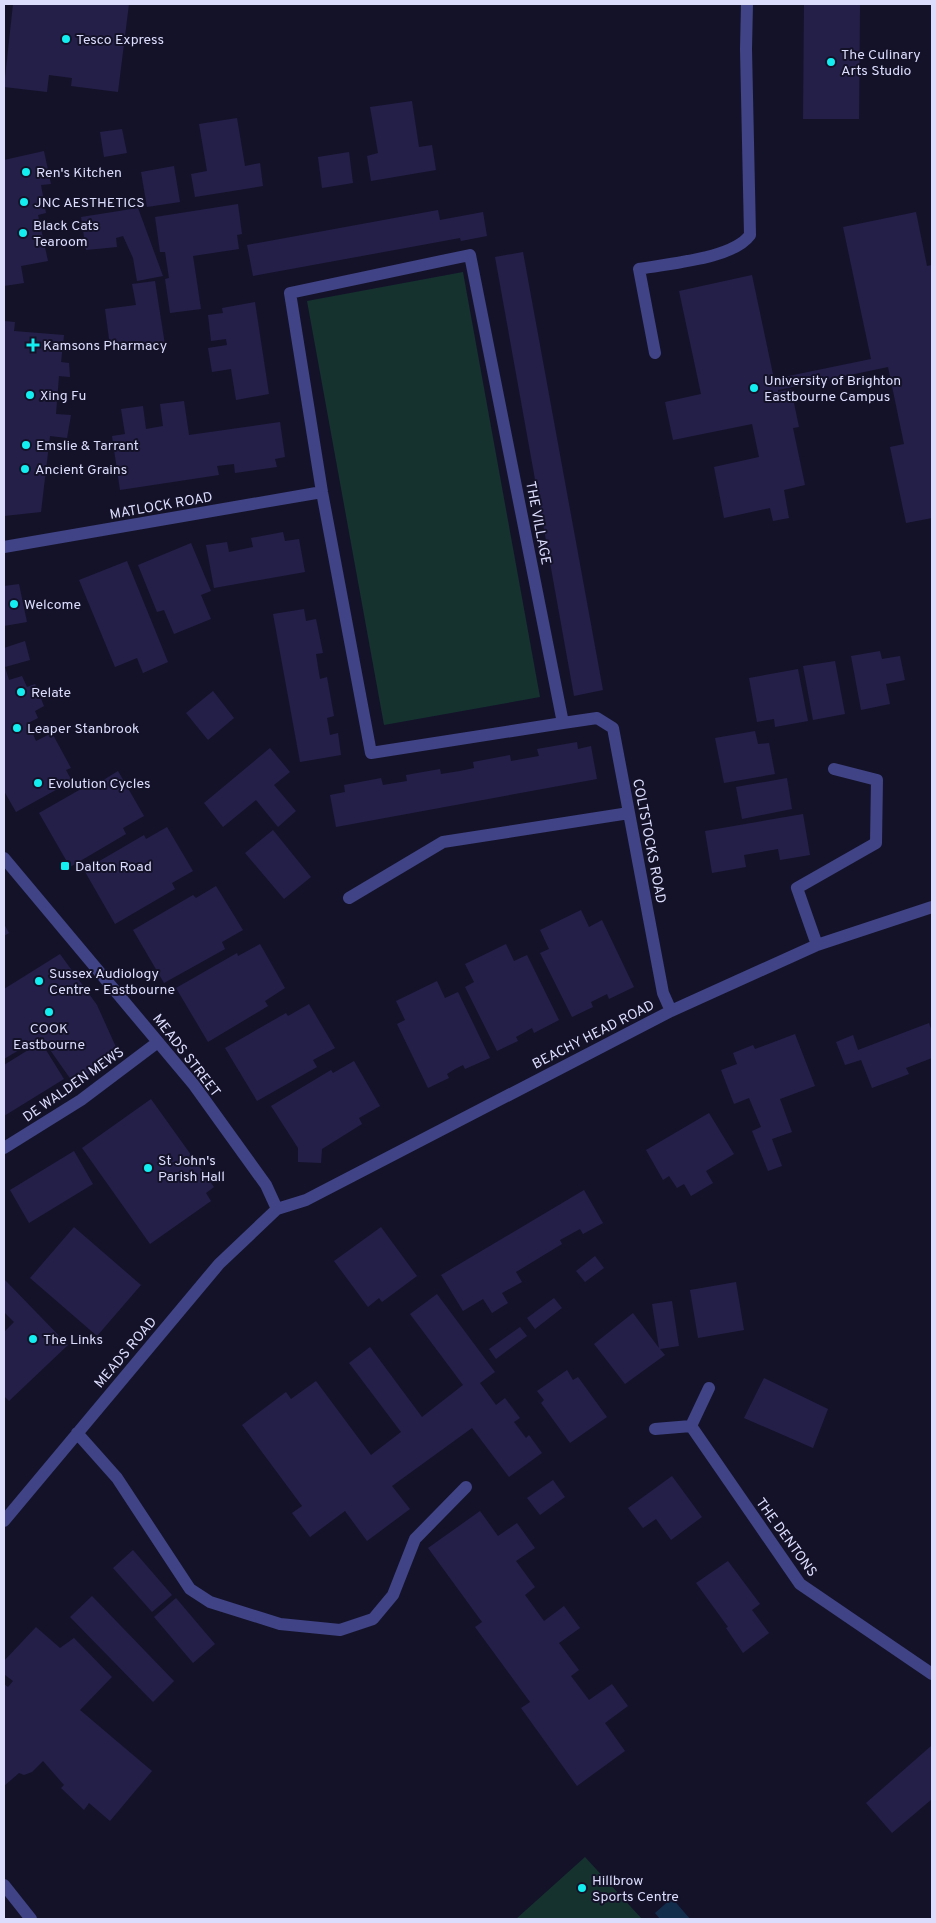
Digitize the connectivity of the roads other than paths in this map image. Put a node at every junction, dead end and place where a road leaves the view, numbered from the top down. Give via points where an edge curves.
1 (747, 4) edge
2 (655, 353) dead end
3 (322, 492) junction
4 (4, 547) edge
5 (563, 723) junction
6 (834, 769) dead end
7 (629, 813) junction
8 (4, 858) edge
9 (349, 898) dead end
10 (932, 907) edge
11 (817, 944) junction
12 (671, 1011) junction
13 (158, 1042) junction
14 (4, 1148) edge
15 (277, 1209) junction
16 (709, 1388) dead end
17 (691, 1426) junction
18 (655, 1429) dead end
19 (77, 1433) junction
20 (466, 1487) dead end
21 (4, 1521) edge
22 (932, 1674) edge
23 (4, 1885) edge
24 (31, 1919) edge

1 - 2 street via 750,235 744,244 730,251 639,269
3 - 4 street, MATLOCK ROAD
3 - 5 street, THE VILLAGE via 370,753
3 - 5 street, THE VILLAGE via 290,293 470,255
5 - 7 street, COLTSTOCKS ROAD via 597,718 613,728
6 - 11 street via 877,780 876,842 797,888
7 - 9 street via 442,842
7 - 12 street, COLTSTOCKS ROAD via 663,993
8 - 13 street, MEADS STREET
10 - 11 street, BEACHY HEAD ROAD
11 - 12 street, BEACHY HEAD ROAD
12 - 15 street, BEACHY HEAD ROAD via 306,1200
13 - 14 street, DE WALDEN MEWS via 81,1100
13 - 15 street, MEADS STREET via 194,1085 266,1185
15 - 19 street, MEADS ROAD via 219,1264
16 - 17 street
17 - 18 street
17 - 22 street, THE DENTONS via 800,1584
19 - 20 street via 118,1478 190,1588 210,1602 280,1624 340,1630 374,1619 393,1595 415,1539
19 - 21 street, MEADS ROAD
23 - 24 street

